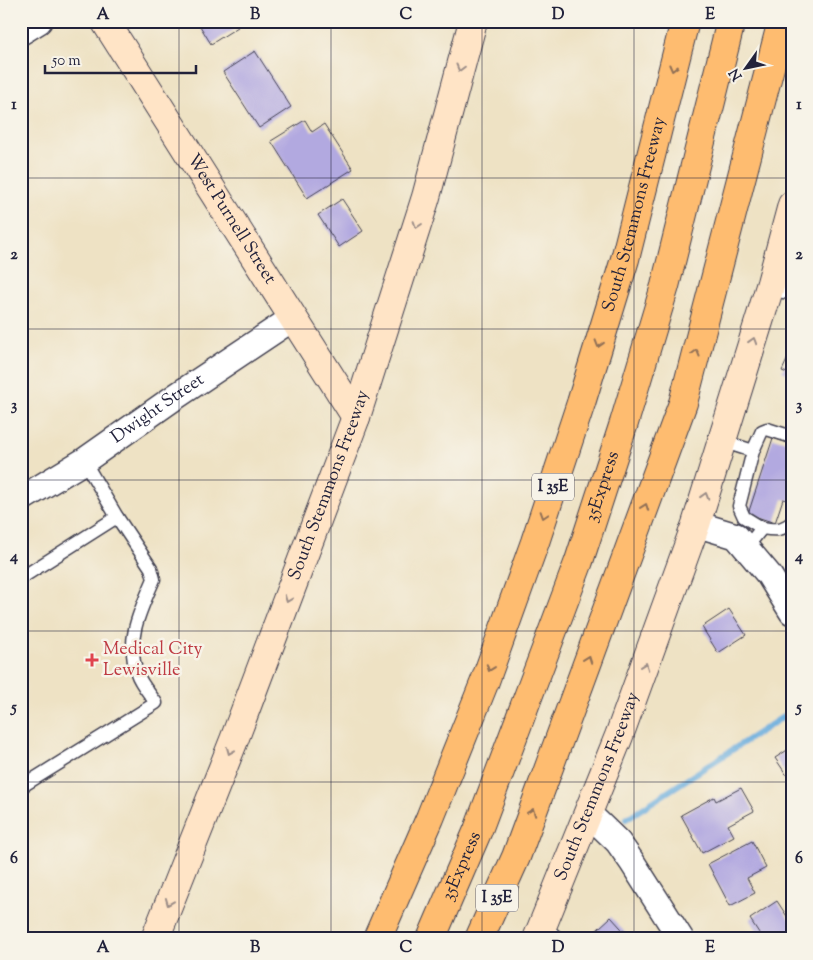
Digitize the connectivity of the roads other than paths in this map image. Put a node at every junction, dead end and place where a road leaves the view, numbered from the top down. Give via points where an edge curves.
1 (39, 21) edge
2 (105, 21) edge
3 (473, 21) edge
4 (685, 21) edge
5 (731, 21) edge
6 (782, 21) edge
7 (21, 32) edge
8 (792, 205) edge
9 (781, 285) edge
10 (293, 318) junction
11 (356, 417) junction
12 (792, 437) edge
13 (722, 441) junction
14 (753, 451) junction
15 (84, 461) junction
16 (21, 499) edge
17 (117, 517) junction
18 (792, 522) edge
19 (696, 524) junction
20 (762, 528) junction
21 (746, 548) junction
22 (21, 578) edge
23 (792, 612) edge
24 (21, 787) edge
25 (589, 814) junction
26 (546, 935) edge
27 (154, 939) edge
28 (377, 939) edge
29 (431, 939) edge
30 (479, 939) edge
31 (681, 939) edge

1 - 7 street
2 - 10 main road, West Purnell Street
3 -> 11 main road, South Stemmons Freeway via 426,196
4 -> 28 highway, South Stemmons Freeway / I 35E via 624,260 538,532 485,680
5 - 29 highway, 35Express via 665,286 579,561 478,830
30 -> 6 highway, I 35E via 516,858 683,403
8 - 9 main road, South Stemmons Freeway
13 -> 9 main road, South Stemmons Freeway
10 - 11 main road, West Purnell Street
10 - 15 street, Dwight Street
11 -> 27 main road, South Stemmons Freeway via 234,740
12 - 14 lane via 767,428 762,431
13 - 14 lane
19 -> 13 main road, South Stemmons Freeway
14 - 20 lane via 739,506 744,517
15 - 16 street, Dwight Street
15 - 17 lane
17 - 22 lane
17 - 24 lane via 151,568 154,579 137,616 132,652 137,674 156,703
18 - 20 lane via 777,530
19 - 21 street via 736,536
25 -> 19 main road, South Stemmons Freeway
20 - 21 lane
21 - 23 street via 769,575
25 - 26 main road, South Stemmons Freeway
25 - 31 street via 623,849

